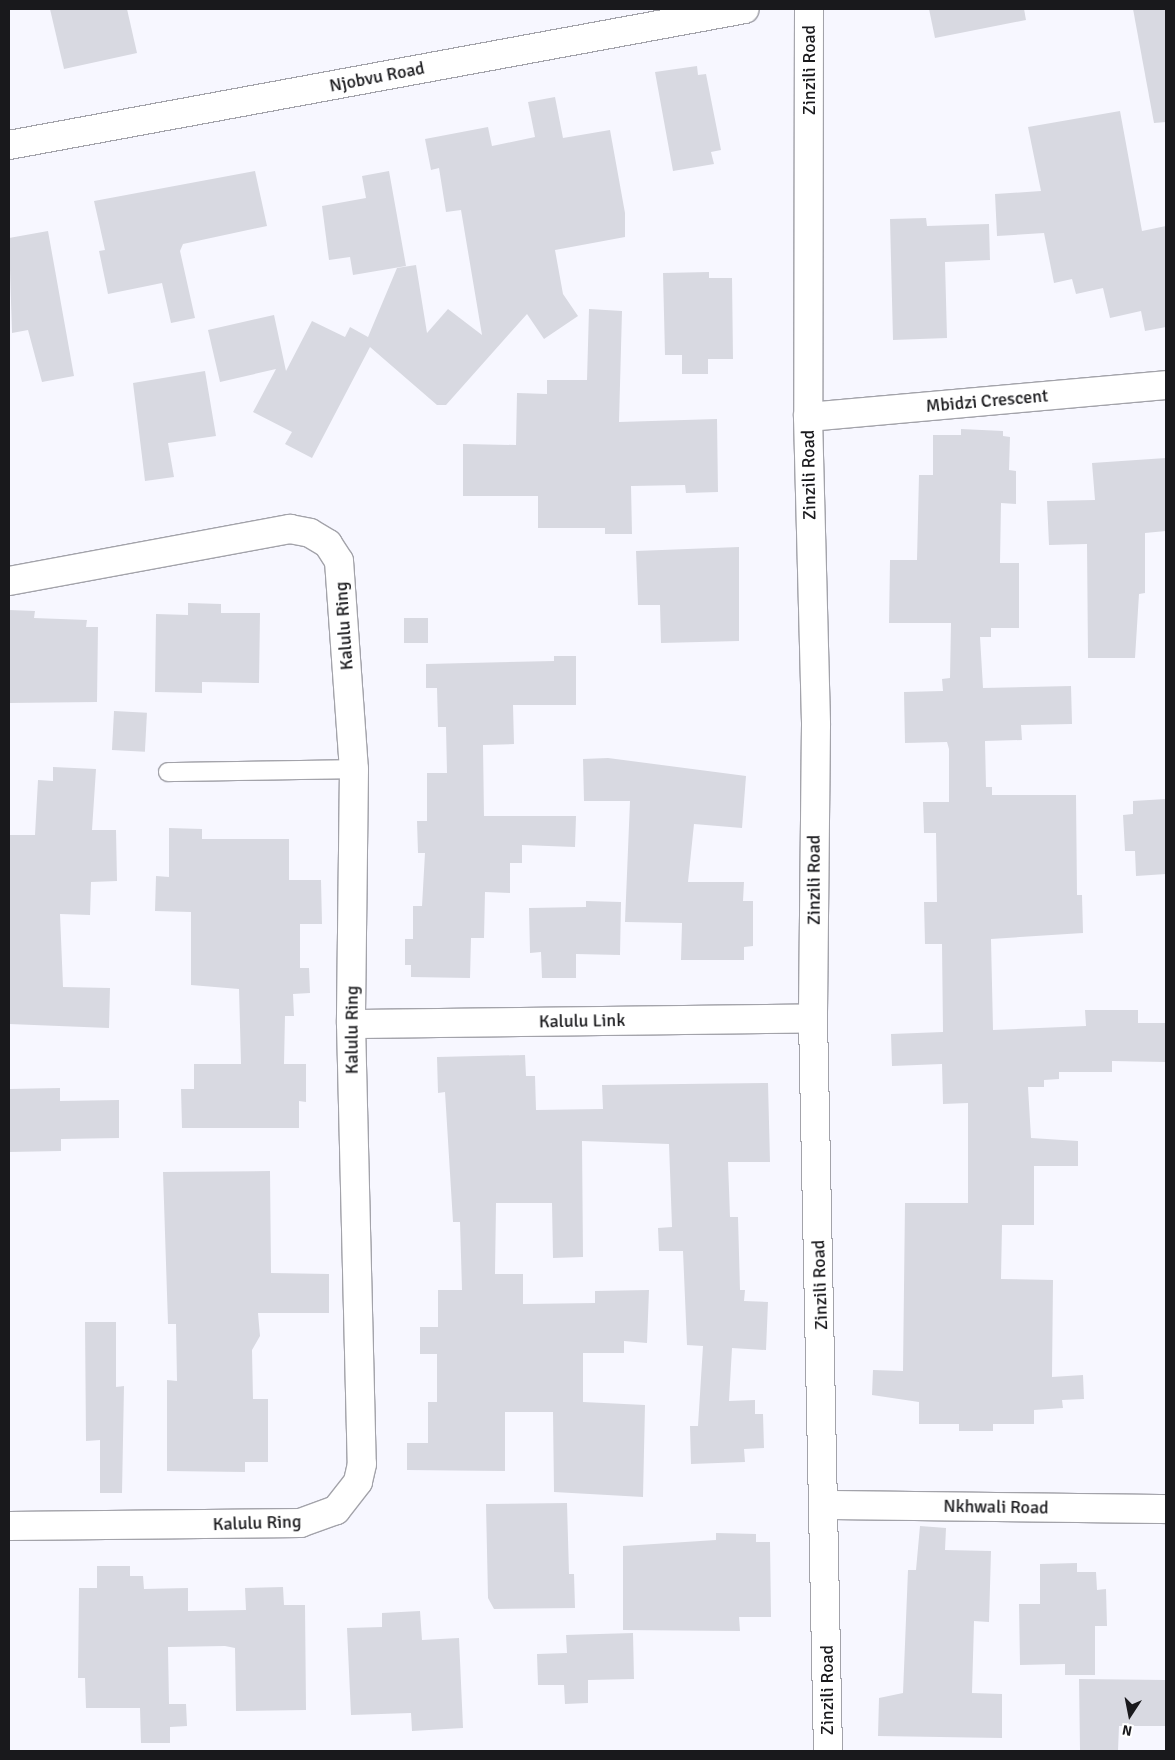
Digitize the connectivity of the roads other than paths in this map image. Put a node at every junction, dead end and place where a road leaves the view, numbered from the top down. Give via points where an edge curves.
1 (745, 9) edge
2 (809, 9) edge
3 (9, 145) edge
4 (1166, 385) edge
5 (808, 417) junction
6 (9, 582) edge
7 (354, 769) junction
8 (168, 772) dead end
9 (813, 1018) junction
10 (351, 1024) junction
11 (826, 1505) junction
12 (1166, 1509) edge
13 (9, 1526) edge
14 (828, 1751) edge

1 - 3 street, Njobvu Road
2 - 5 street, Zinzili Road
4 - 5 street, Mbidzi Crescent
5 - 9 street, Zinzili Road via 816,725
6 - 7 street, Kalulu Ring via 262,531 310,532 328,544 340,561
7 - 8 lane
7 - 10 street, Kalulu Ring
9 - 10 street, Kalulu Link
9 - 11 street, Zinzili Road
10 - 13 street, Kalulu Ring via 362,1464 349,1497 320,1519 301,1524
11 - 12 street, Nkhwali Road
11 - 14 street, Zinzili Road

